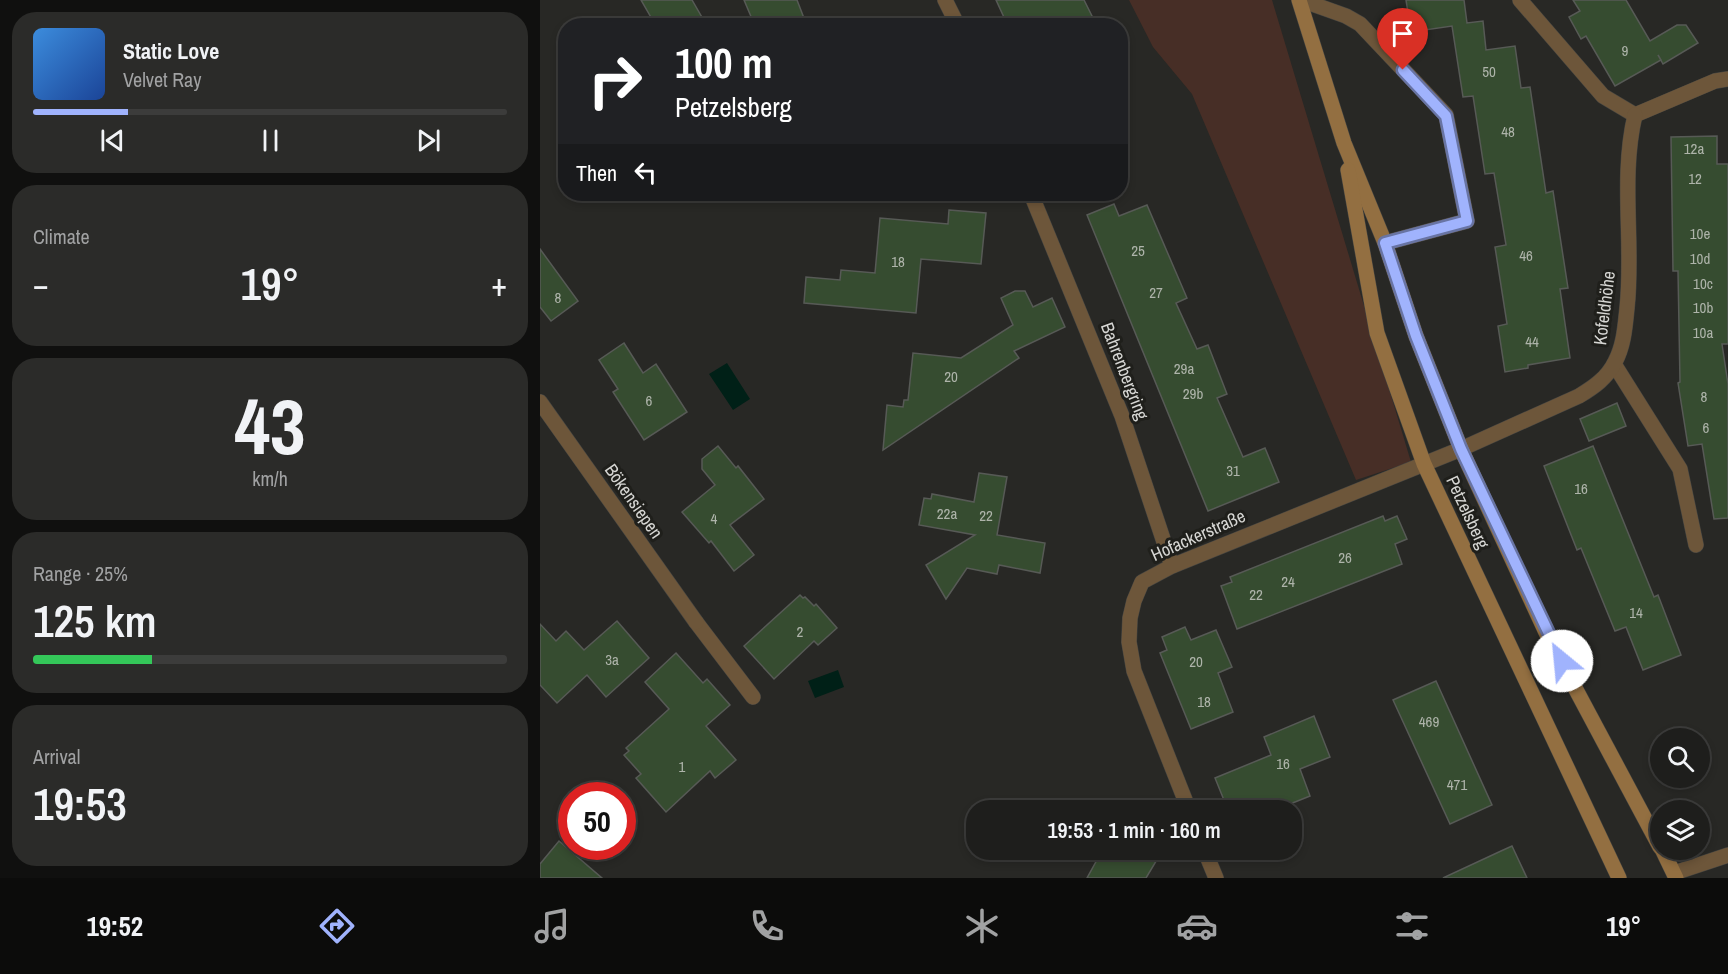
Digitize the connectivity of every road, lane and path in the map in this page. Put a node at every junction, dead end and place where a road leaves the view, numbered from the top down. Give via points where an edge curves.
1 (945, 0) edge
2 (1300, 0) edge
3 (1520, 0) edge
4 (953, 18) edge
5 (1728, 79) edge
6 (1635, 115) junction
7 (1344, 142) junction
8 (1034, 201) edge
9 (1385, 243) junction
10 (1614, 364) junction
11 (540, 402) edge
12 (1461, 449) junction
13 (1424, 464) junction
14 (1696, 545) dead end
15 (1172, 566) junction
16 (753, 697) dead end
17 (1185, 800) edge
18 (1650, 827) edge
19 (1728, 855) edge
20 (1209, 860) edge
21 (1667, 860) edge
22 (1675, 875) edge
23 (1216, 878) edge
24 (1619, 878) edge

1 - 4 street
2 - 7 main road, Petzelsberg
2 - 9 street, Petzelsberg via 1360,24 1446,116 1467,221
3 - 6 street via 1603,96
5 - 6 street
6 - 10 street, Kofeldhöhe via 1628,162 1628,297 1624,340
7 - 9 main road, Petzelsberg
7 - 13 main road, Petzelsberg via 1377,333
8 - 15 street, Bahrenbergring via 1122,416
9 - 12 main road, Petzelsberg via 1416,336
10 - 12 street, Kofeldhöhe via 1595,386 1579,396
10 - 14 street via 1680,469
11 - 16 street, Bökensiepen
12 - 13 street, Hofackerstraße
12 - 18 main road, Petzelsberg via 1551,641
13 - 15 street, Hofackerstraße
13 - 24 main road, Petzelsberg
15 - 17 street, Hofackerstraße via 1142,582 1130,618 1130,649 1134,671
19 - 22 street
20 - 23 street
21 - 22 main road, Petzelsberg

